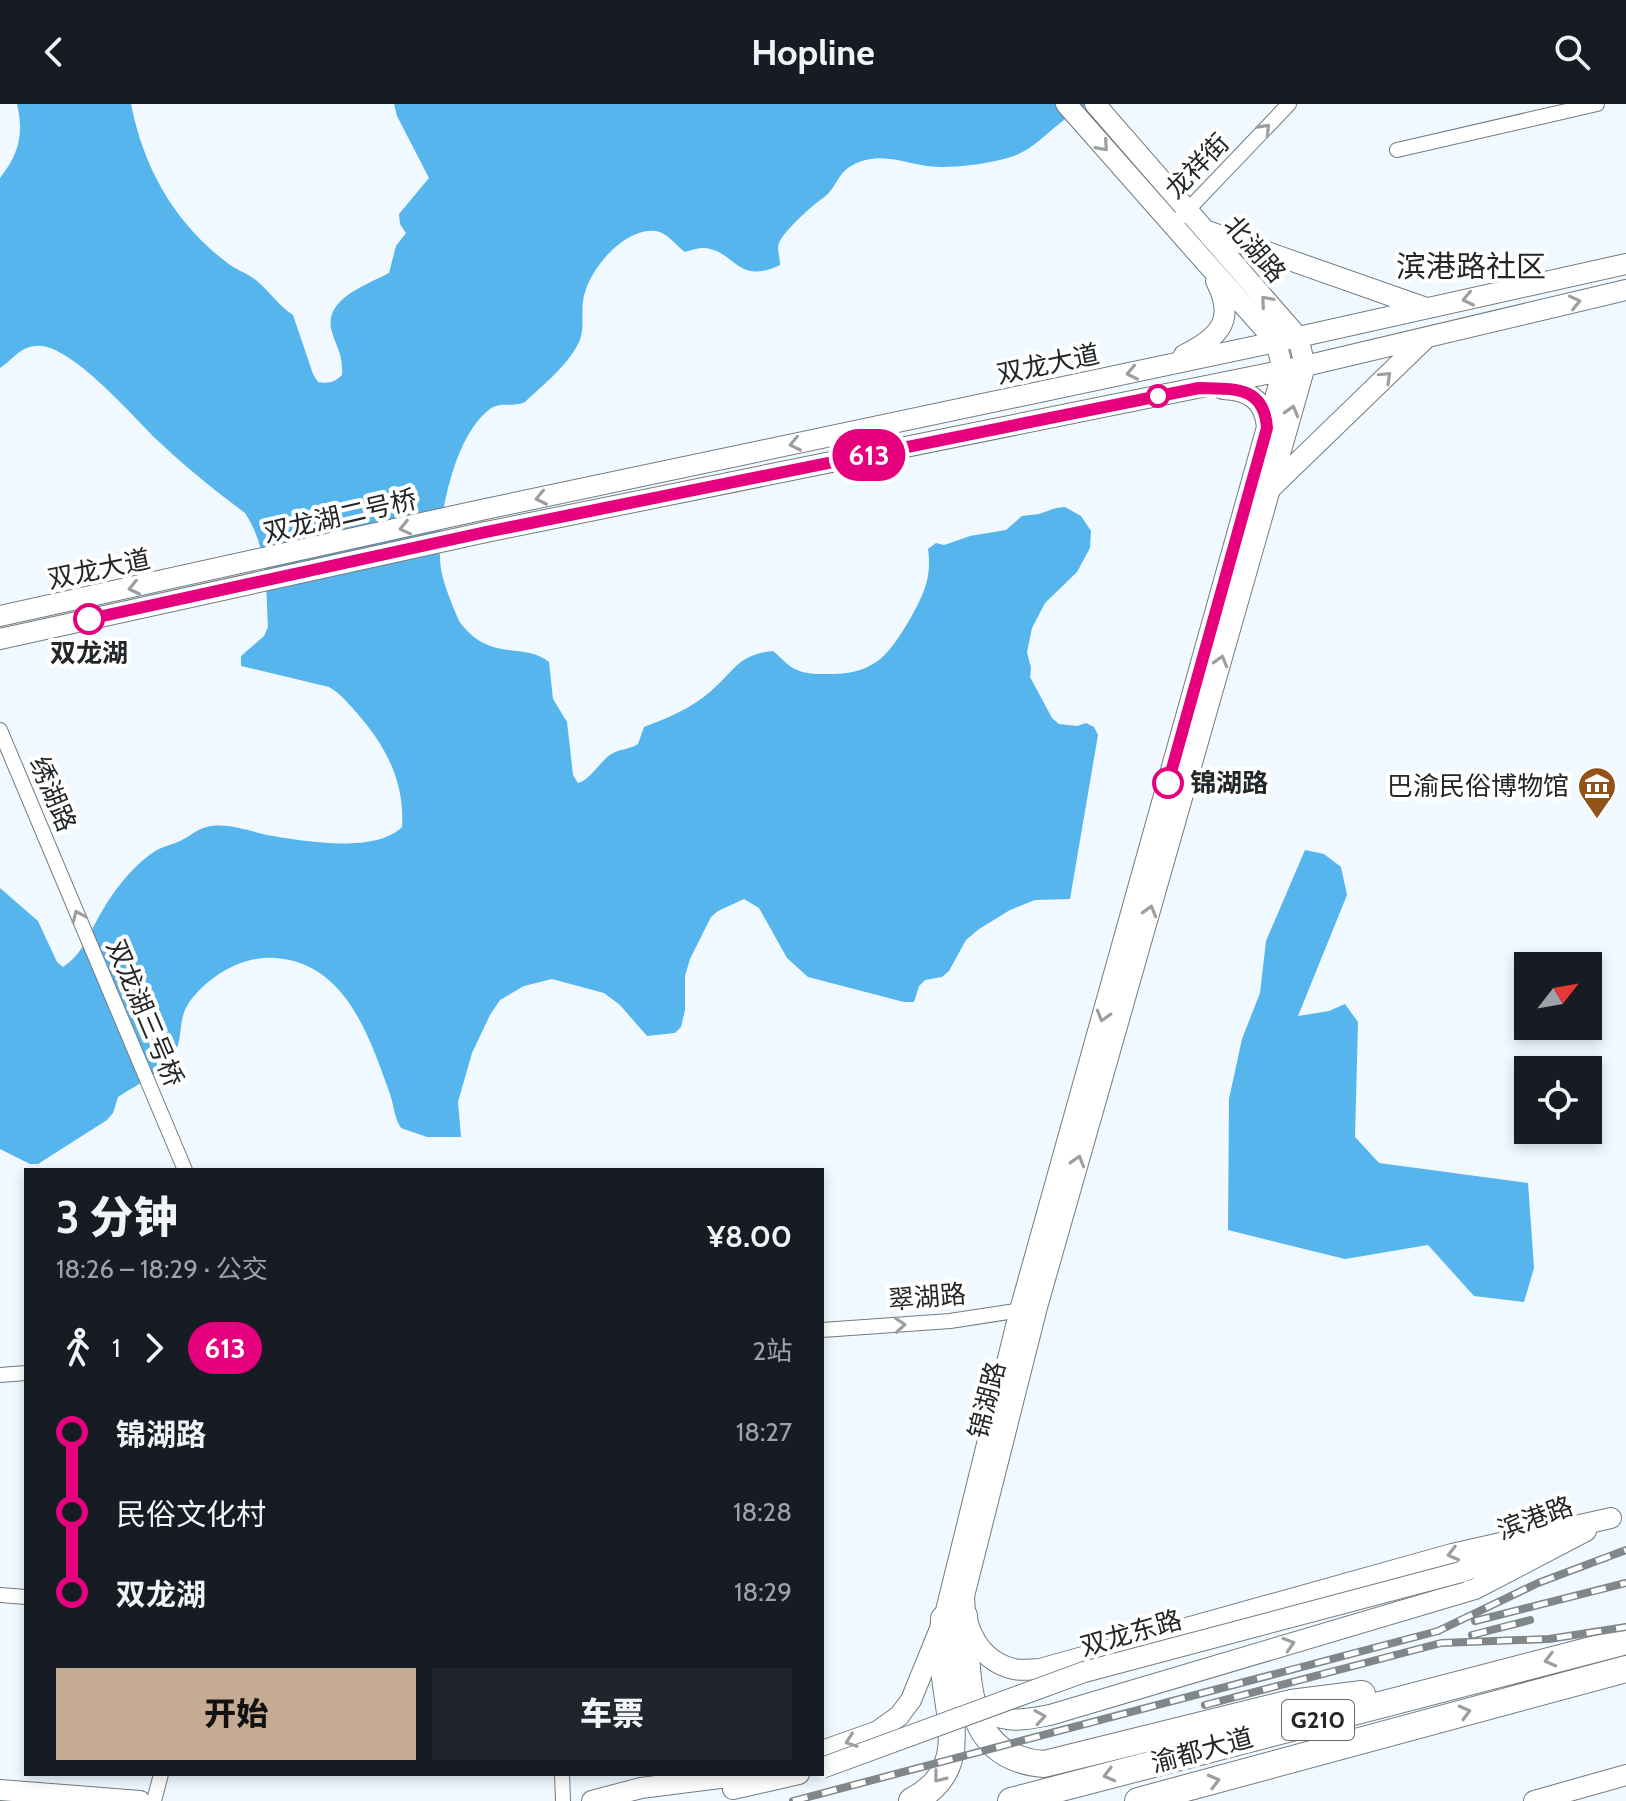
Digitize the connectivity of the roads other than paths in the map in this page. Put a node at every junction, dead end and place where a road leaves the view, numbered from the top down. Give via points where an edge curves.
1 (1066, 104) edge
2 (1095, 104) edge
3 (1289, 104) edge
4 (1597, 104) edge
5 (1397, 150) dead end
6 (1180, 218) junction
7 (1204, 230) junction
8 (1626, 264) edge
9 (1209, 267) junction
10 (1626, 290) edge
11 (1426, 308) junction
12 (1298, 337) junction
13 (1427, 337) junction
14 (1276, 342) junction
15 (1163, 366) junction
16 (1305, 366) junction
17 (1283, 370) junction
18 (1199, 388) junction
19 (1267, 428) junction
20 (1270, 490) junction
21 (481, 510) joint
22 (486, 532) joint
23 (214, 581) junction
24 (0, 616) edge
25 (0, 639) edge
26 (0, 730) edge
27 (61, 876) joint
28 (184, 1168) edge
29 (1028, 1309) junction
30 (824, 1330) edge
31 (24, 1373) edge
32 (0, 1375) edge
33 (1618, 1516) edge
34 (1461, 1572) joint
35 (0, 1595) edge
36 (24, 1597) edge
37 (954, 1618) junction
38 (1626, 1641) edge
39 (1626, 1669) edge
40 (1473, 1679) junction
41 (970, 1700) junction
42 (824, 1750) edge
43 (824, 1767) edge
44 (1626, 1775) edge
45 (160, 1776) edge
46 (562, 1776) edge
47 (735, 1776) edge
48 (791, 1776) edge
49 (0, 1790) edge
50 (140, 1801) edge
51 (154, 1801) edge
52 (563, 1801) edge
53 (592, 1801) edge
54 (646, 1801) edge
55 (912, 1801) edge
56 (1011, 1801) edge
57 (1138, 1801) edge
58 (1534, 1801) edge

1 -> 6 street, 北湖路 via 1140,188
2 - 6 street, 北湖路 via 1155,172
6 -> 3 street, 龙祥街
4 - 5 street
6 - 7 street, 北湖路
6 - 9 street, 北湖路
7 - 11 street
12 -> 7 street, 北湖路
8 -> 11 street, 双龙大道
9 - 14 street, 北湖路
9 - 15 street via 1222,294 1224,320 1205,344
13 -> 10 street, 双龙大道
11 - 12 street, 双龙大道
12 - 14 street, 双龙大道
12 - 16 street, 北湖路
13 - 16 street, 双龙大道
20 -> 13 street
14 - 15 street, 双龙大道
14 - 17 street, 北湖路
15 -> 21 street, 双龙大道
16 - 17 street, 双龙大道
20 -> 16 street, 锦湖路
17 - 18 street, 双龙大道
17 - 19 street, 锦湖路
18 - 19 street via 1249,393 1263,407
18 - 22 street, 双龙大道
19 -> 29 street, 锦湖路
29 -> 20 street, 锦湖路
21 -> 23 street, 双龙湖二号桥
22 - 23 street, 双龙湖二号桥
23 -> 24 street, 双龙大道
23 - 25 street, 双龙大道
26 - 27 street, 绣湖路
28 -> 27 street, 双龙湖三号桥
30 -> 29 street, 翠湖路 via 950,1321
29 - 37 street, 锦湖路
31 - 32 street
33 - 34 street, 滨港路
33 -> 37 street via 1452,1554 1040,1669 1015,1669 995,1661
41 -> 33 street via 989,1716 1010,1720 1050,1715 1475,1589
34 - 43 street, 双龙东路, bridge via 1084,1672
35 - 36 street
37 - 41 highway
37 -> 42 street, 锦湖路 via 899,1716 878,1731
37 -> 55 highway via 944,1671 953,1746 938,1781
38 -> 40 highway, 渝都大道 / G210
57 -> 39 highway, 渝都大道
40 - 41 highway via 1291,1703 1044,1764 1024,1762 995,1746
40 -> 56 highway, 渝都大道 / G210
44 - 58 street
45 - 51 street
46 - 52 street
47 - 53 street via 641,1788
48 - 54 street
49 - 50 street

